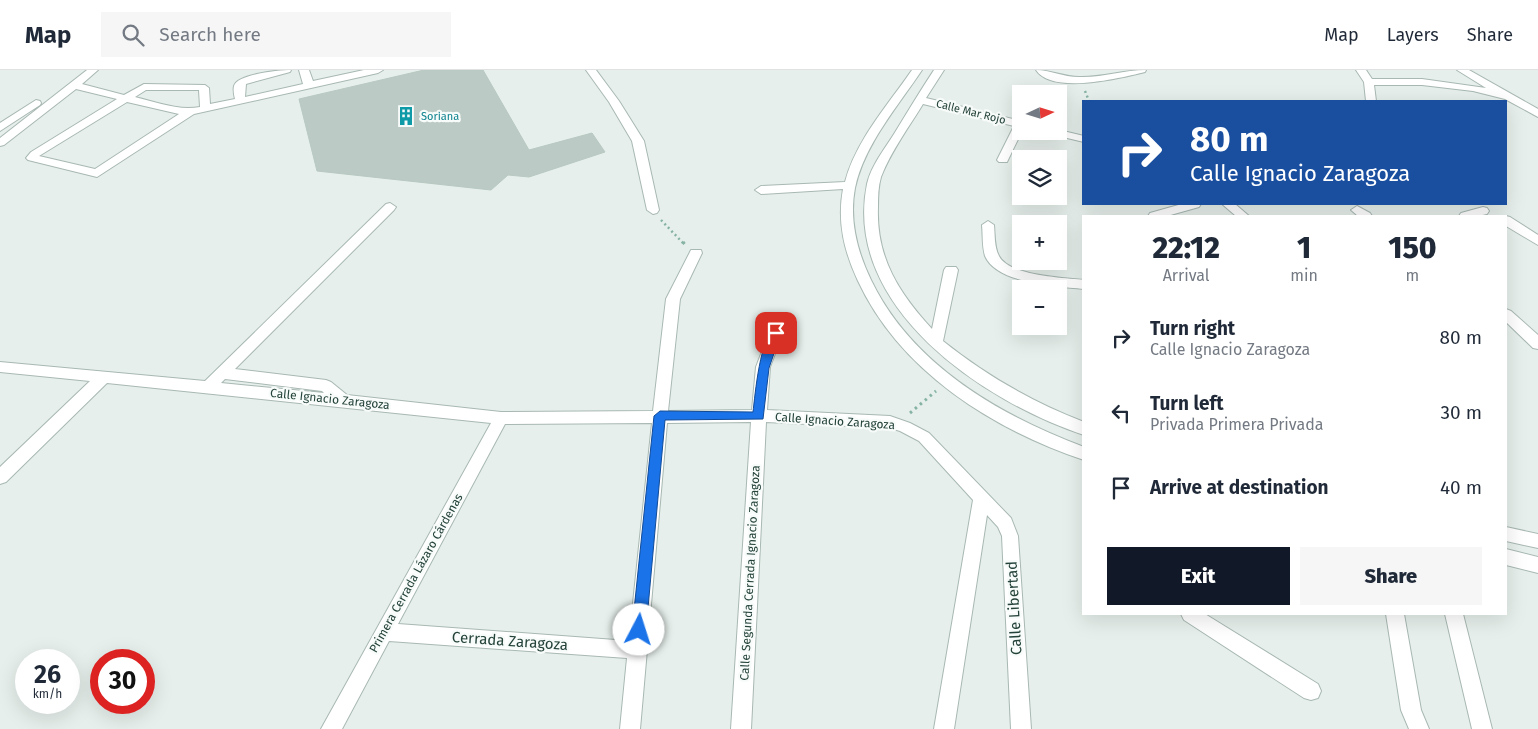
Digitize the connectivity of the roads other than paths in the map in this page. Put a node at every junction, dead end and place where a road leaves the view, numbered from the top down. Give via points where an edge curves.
1 (78, 70) edge
2 (93, 70) edge
3 (286, 70) edge
4 (304, 70) edge
5 (375, 70) edge
6 (591, 70) edge
7 (916, 70) edge
8 (939, 70) edge
9 (1042, 70) edge
10 (1141, 70) edge
11 (1361, 70) edge
12 (1462, 70) edge
13 (1487, 70) edge
14 (1369, 82) junction
15 (73, 85) junction
16 (309, 85) junction
17 (1483, 86) junction
18 (123, 98) junction
19 (920, 100) junction
20 (1370, 100) edge
21 (240, 101) junction
22 (205, 109) junction
23 (190, 112) junction
24 (1538, 114) edge
25 (1012, 122) edge
26 (0, 128) edge
27 (1068, 135) edge
28 (1082, 139) edge
29 (1013, 140) edge
30 (0, 143) edge
31 (1003, 160) dead end
32 (850, 185) junction
33 (761, 190) dead end
34 (1192, 205) edge
35 (1229, 205) edge
36 (390, 207) dead end
37 (1484, 207) edge
38 (653, 210) road end
39 (1157, 215) edge
40 (1242, 215) edge
41 (1468, 215) edge
42 (1496, 215) edge
43 (1507, 221) edge
44 (988, 225) dead end
45 (1538, 241) edge
46 (696, 253) road end
47 (951, 270) dead end
48 (1082, 285) edge
49 (1507, 315) edge
50 (776, 333) dead end
51 (936, 342) junction
52 (1538, 344) edge
53 (0, 367) edge
54 (222, 373) junction
55 (104, 377) junction
56 (208, 387) junction
57 (343, 400) junction
58 (660, 416) junction
59 (759, 416) junction
60 (501, 418) junction
61 (1082, 428) edge
62 (1082, 453) edge
63 (0, 478) edge
64 (982, 497) junction
65 (1507, 534) edge
66 (1538, 541) edge
67 (1507, 557) edge
68 (1538, 564) edge
69 (1192, 615) edge
70 (1396, 615) edge
71 (1454, 615) edge
72 (384, 632) junction
73 (637, 650) junction
74 (1310, 691) dead end
75 (331, 729) edge
76 (630, 729) edge
77 (741, 729) edge
78 (944, 729) edge
79 (1021, 729) edge
80 (1419, 729) edge
81 (1482, 729) edge

1 - 26 street
2 - 15 street
3 - 21 street via 242,82 239,86
4 - 16 street
5 - 16 street
6 - 38 street via 638,141
7 - 32 street via 870,141
8 - 19 street
9 - 10 street via 1047,76 1073,81 1094,81
11 - 14 street
12 - 17 street
13 - 17 street
14 - 17 street via 1429,81
14 - 20 street
15 - 18 street
15 - 30 street
16 - 21 street
17 - 24 street
18 - 22 street via 147,86 195,85 204,88
18 - 23 street
18 - 23 street via 32,158 97,174
19 - 25 street, Calle Mar Rojo
19 - 51 street via 880,164 870,204 871,228 876,255 888,281 908,314
21 - 22 street
22 - 23 street
27 - 28 street
29 - 31 street
32 - 33 street
32 - 62 street via 847,220 851,250 880,313 904,341 934,371 974,401 1013,425
34 - 39 street
35 - 40 street
36 - 54 street
37 - 41 street
37 - 42 street
43 - 45 street
44 - 48 street via 992,256 1010,273
46 - 58 street via 673,299
47 - 51 street
49 - 52 street
50 - 59 street, Calle Segunda Cerrada Ignacio Zaragoza via 763,368
51 - 61 street via 986,382 1056,420
53 - 55 street, Calle Ignacio Zaragoza
54 - 56 street
54 - 57 street via 326,386
55 - 56 street, Calle Ignacio Zaragoza
55 - 63 street
56 - 57 street, Calle Ignacio Zaragoza
57 - 60 street, Calle Ignacio Zaragoza
58 - 59 street, Calle Ignacio Zaragoza
58 - 60 street, Calle Ignacio Zaragoza
58 - 73 street
59 - 64 street, Calle Ignacio Zaragoza via 890,422 905,426 924,437
59 - 77 street, Calle Segunda Cerrada Ignacio Zaragoza
60 - 72 street, Primera Cerrada Lázaro Cárdenas
64 - 78 street
64 - 79 street, Calle Libertad via 1005,522 1010,536
65 - 66 street
67 - 68 street
69 - 74 street
70 - 80 street via 1411,710
71 - 81 street
72 - 73 street, Cerrada Zaragoza
72 - 75 street, Primera Cerrada Lázaro Cárdenas
73 - 76 street

